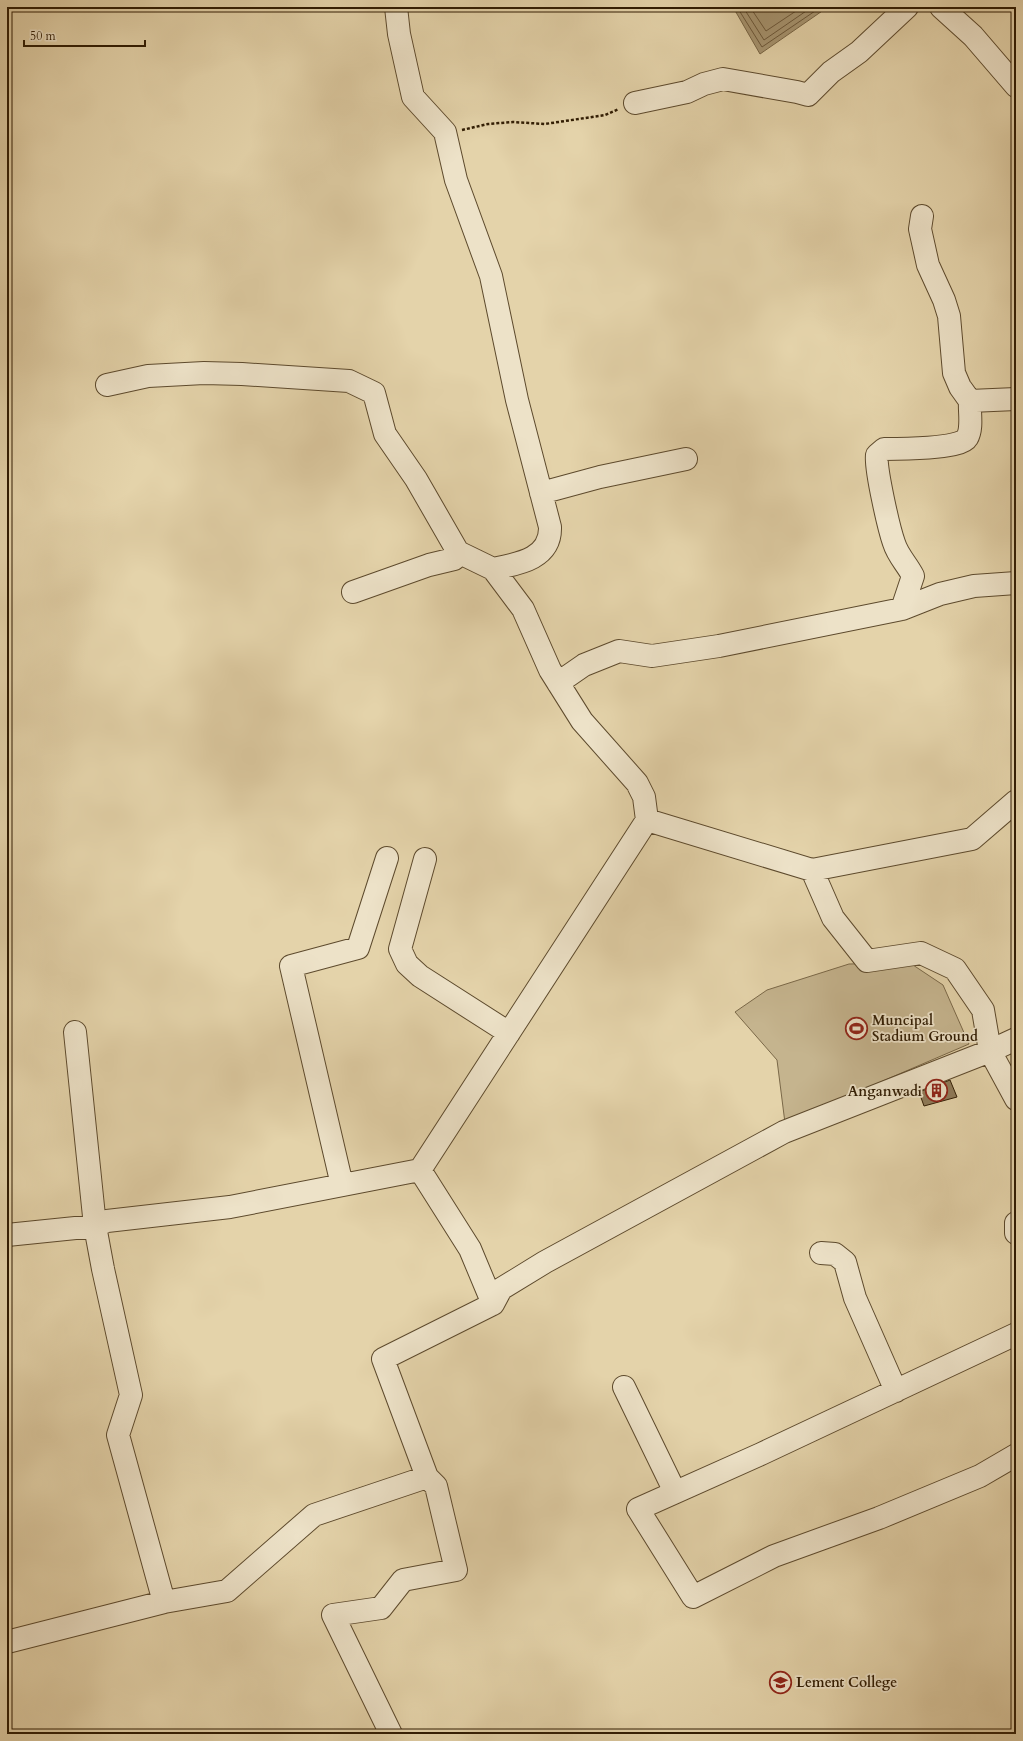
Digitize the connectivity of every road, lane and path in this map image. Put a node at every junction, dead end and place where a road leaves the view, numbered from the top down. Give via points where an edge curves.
1 (396, 7) edge
2 (907, 7) edge
3 (941, 7) edge
4 (1016, 86) edge
5 (635, 103) joint
6 (459, 131) dead end
7 (922, 216) dead end
8 (107, 385) dead end
9 (1016, 399) edge
10 (970, 401) junction
11 (686, 459) dead end
12 (541, 493) junction
13 (458, 552) junction
14 (492, 569) junction
15 (1016, 583) edge
16 (353, 592) dead end
17 (902, 609) junction
18 (558, 682) junction
19 (1016, 801) edge
20 (647, 820) junction
21 (387, 858) dead end
22 (425, 859) dead end
23 (812, 870) junction
24 (75, 1032) dead end
25 (509, 1033) junction
26 (1016, 1039) edge
27 (990, 1051) junction
28 (1016, 1099) edge
29 (420, 1170) junction
30 (342, 1185) junction
31 (1016, 1223) edge
32 (96, 1226) junction
33 (1016, 1233) edge
34 (7, 1235) edge
35 (820, 1253) dead end
36 (493, 1304) junction
37 (1016, 1334) edge
38 (624, 1387) dead end
39 (896, 1391) junction
40 (1016, 1455) edge
41 (427, 1477) junction
42 (675, 1492) junction
43 (164, 1602) junction
44 (7, 1642) edge
45 (391, 1734) edge

1 - 12 street via 399,34 413,97 445,132 456,180 491,276 517,400
2 - 5 street via 808,95 723,79 687,92
3 - 4 street via 973,36
5 - 6 path via 605,115 545,124 494,124
7 - 10 street via 920,229 928,265 949,316 954,373
8 - 13 street via 148,376 204,373 349,381 374,393 385,434 416,479
9 - 10 street
10 - 17 street via 970,429 968,437 962,443 884,450 877,455 894,542 901,559 913,576
11 - 12 street via 600,477
12 - 14 street via 550,527 550,538 545,548 517,564
13 - 14 street
13 - 16 street via 454,559 429,565
14 - 18 street via 524,609 550,670
15 - 17 street via 974,586 940,594
17 - 18 street via 673,654 652,656 619,651 584,665
18 - 20 street via 582,721 637,783 644,797
19 - 23 street via 972,838
20 - 23 street
20 - 25 street
21 - 30 street via 358,948 292,966
22 - 25 street via 400,949 406,964 420,976
23 - 27 street via 834,918 867,961 922,953 955,969 983,1010
24 - 32 street
25 - 29 street
26 - 27 street
27 - 28 street
27 - 36 street via 784,1132 546,1262 501,1289
29 - 30 street
29 - 36 street via 470,1249
30 - 32 street via 230,1207 107,1221
31 - 33 street
32 - 34 street
32 - 43 street via 103,1270 131,1395 118,1435
35 - 39 street via 835,1254 845,1262 855,1298
36 - 41 street via 383,1359
37 - 39 street
38 - 42 street
39 - 42 street
40 - 42 street via 980,1476 879,1518 774,1556 693,1597 638,1509
41 - 43 street via 314,1515 227,1591
41 - 45 street via 436,1486 456,1570 403,1580 381,1608 333,1615
43 - 44 street

